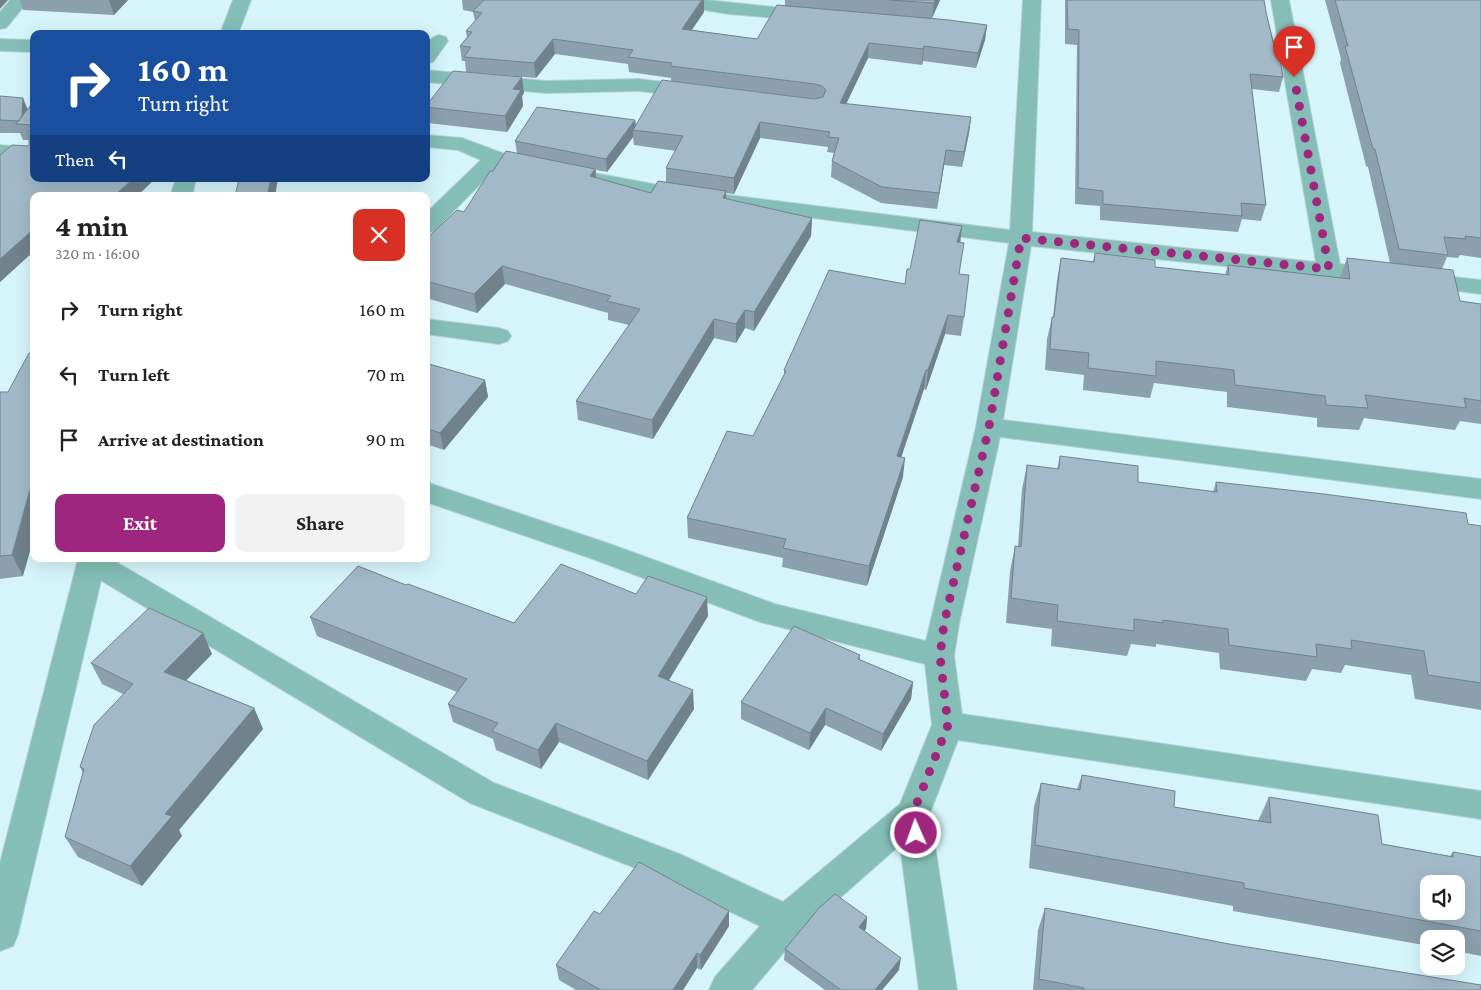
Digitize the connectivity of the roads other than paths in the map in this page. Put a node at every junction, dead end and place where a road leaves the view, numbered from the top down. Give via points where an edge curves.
1 (20, 0) edge
2 (242, 0) edge
3 (674, 0) edge
4 (1032, 0) edge
5 (1280, 0) edge
6 (827, 17) edge
7 (0, 24) edge
8 (230, 30) edge
9 (439, 41) dead end
10 (0, 45) edge
11 (30, 46) edge
12 (430, 53) edge
13 (430, 76) edge
14 (717, 95) edge
15 (430, 141) edge
16 (0, 151) edge
17 (30, 154) edge
18 (494, 158) junction
19 (430, 222) edge
20 (1021, 238) junction
21 (1329, 269) junction
22 (1481, 287) edge
23 (430, 327) edge
24 (499, 336) dead end
25 (989, 427) junction
26 (1481, 489) edge
27 (430, 493) edge
28 (92, 562) edge
29 (95, 562) edge
30 (940, 656) junction
31 (948, 725) junction
32 (1481, 805) edge
33 (913, 813) junction
34 (787, 921) junction
35 (0, 934) edge
36 (728, 990) edge
37 (938, 990) edge

1 - 7 street
2 - 8 street
3 - 6 street via 729,9
4 - 20 street
5 - 21 street
9 - 12 street
10 - 11 street
13 - 14 street via 546,87 639,85
15 - 18 street via 462,144
16 - 17 street
18 - 19 street
18 - 20 street via 680,195
20 - 21 street
20 - 25 street
21 - 22 street
23 - 24 street
25 - 26 street
25 - 30 street via 944,624
27 - 30 street via 771,614
28 - 35 street
29 - 34 street via 482,793 670,866
30 - 31 street
31 - 32 street
31 - 33 street
33 - 34 street
33 - 37 street
34 - 36 street

